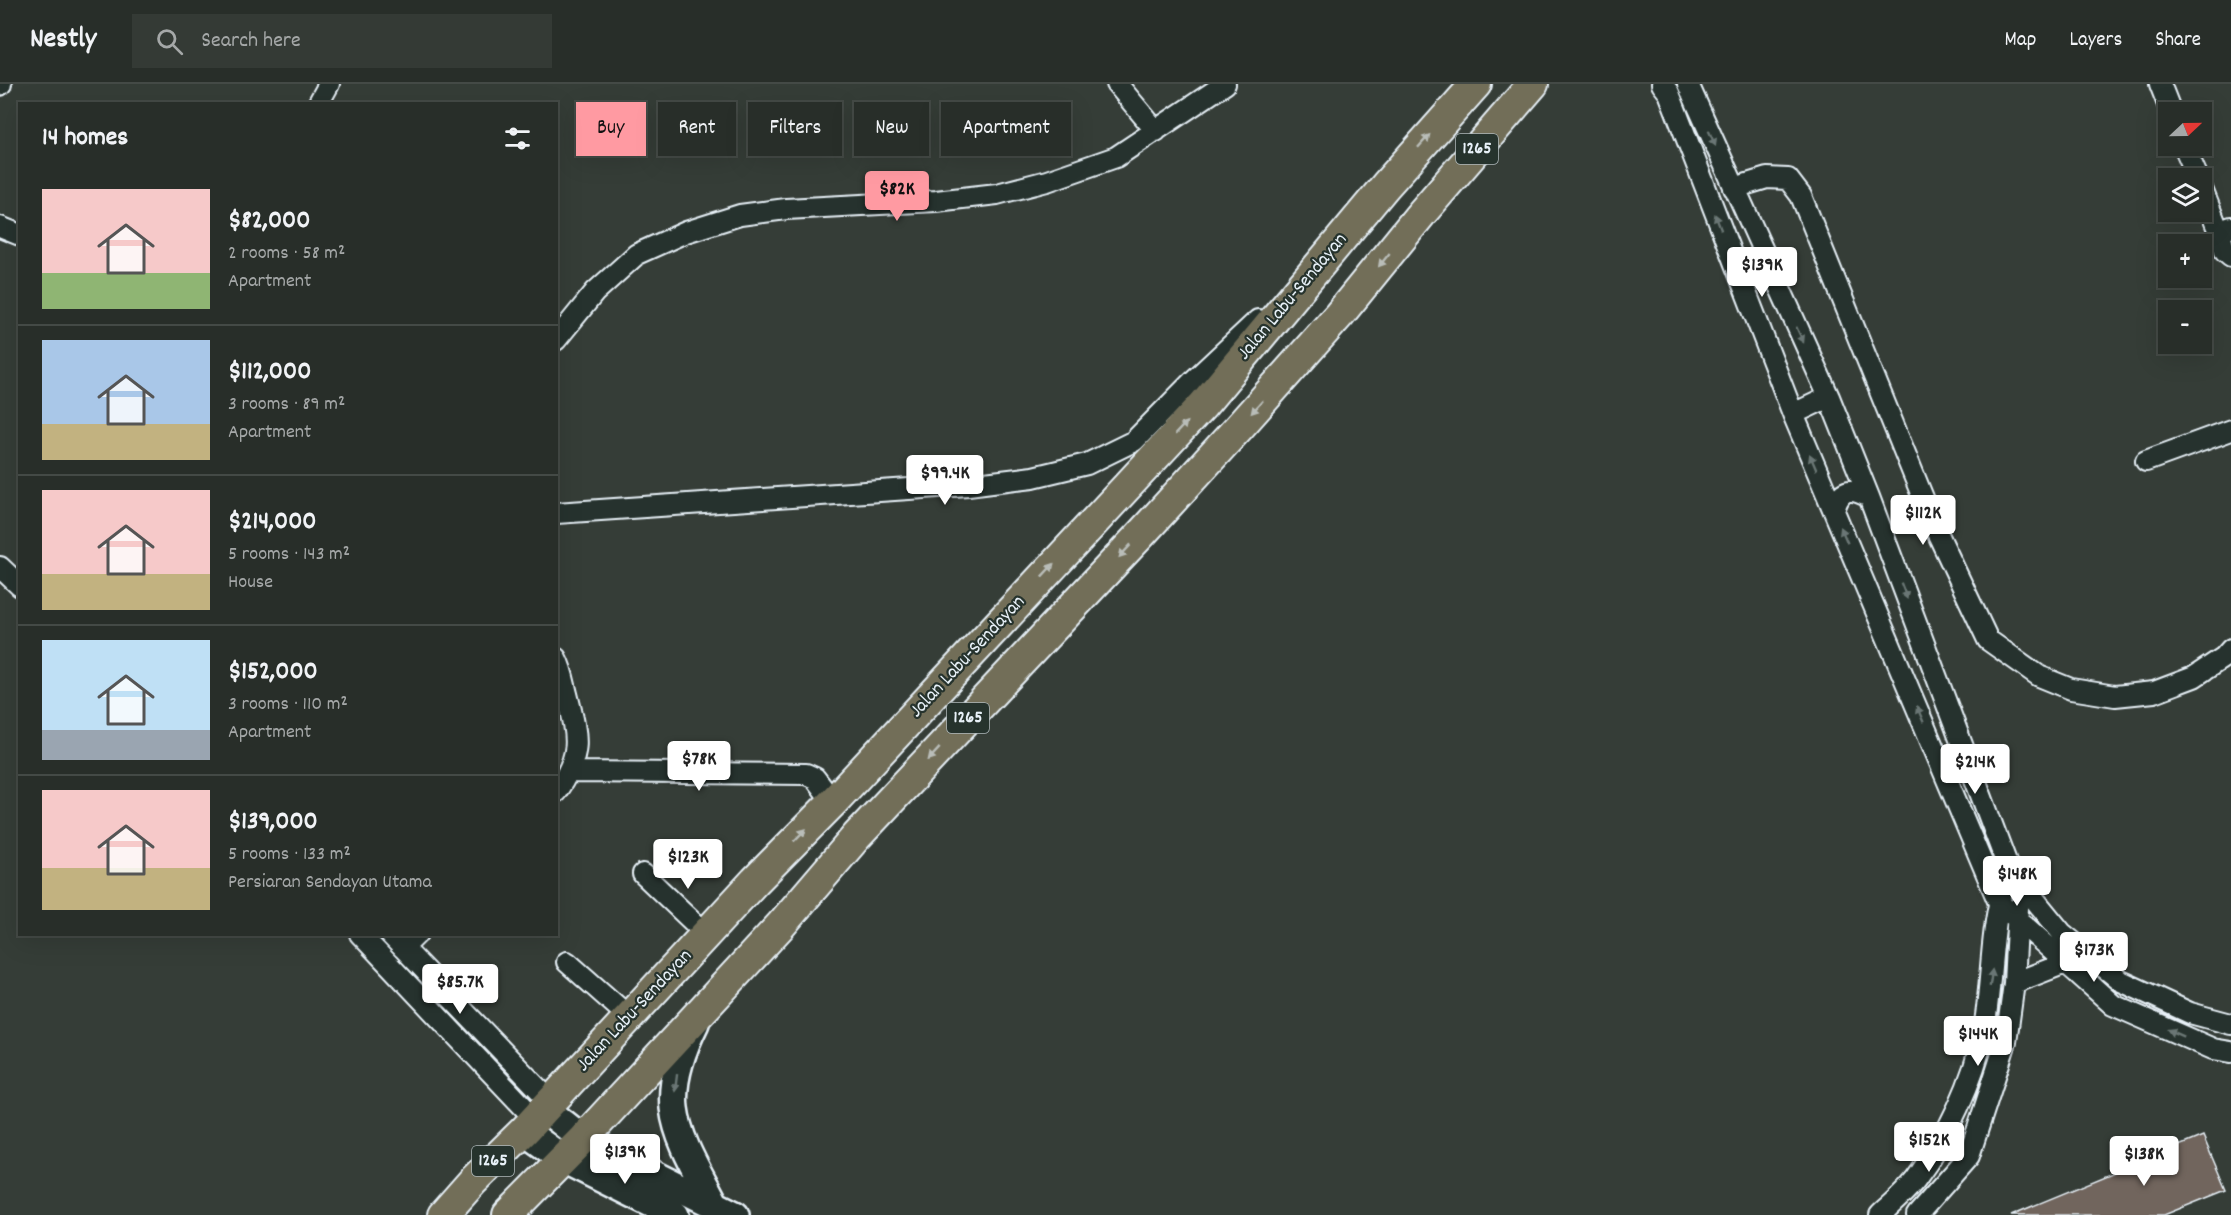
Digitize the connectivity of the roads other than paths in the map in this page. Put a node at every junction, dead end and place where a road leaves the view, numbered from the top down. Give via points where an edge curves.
1 (329, 84) edge
2 (1117, 84) edge
3 (1225, 84) edge
4 (1476, 84) edge
5 (1533, 84) edge
6 (1662, 84) edge
7 (1688, 84) edge
8 (2160, 84) edge
9 (319, 102) edge
10 (2167, 102) edge
11 (1156, 131) junction
12 (1734, 188) junction
13 (2212, 207) edge
14 (0, 227) edge
15 (2225, 230) edge
16 (18, 234) edge
17 (2231, 256) edge
18 (1276, 318) junction
19 (558, 338) edge
20 (1829, 397) junction
21 (1793, 414) junction
22 (2231, 430) edge
23 (2146, 461) dead end
24 (1869, 497) junction
25 (1834, 511) junction
26 (558, 513) edge
27 (0, 567) edge
28 (18, 584) edge
29 (2231, 649) edge
30 (558, 665) edge
31 (570, 772) junction
32 (558, 789) edge
33 (833, 802) junction
34 (2008, 867) junction
35 (643, 874) dead end
36 (2022, 886) junction
37 (1999, 903) junction
38 (2016, 917) junction
39 (708, 934) junction
40 (362, 936) edge
41 (403, 939) edge
42 (567, 962) dead end
43 (2067, 963) junction
44 (2014, 983) junction
45 (702, 1009) junction
46 (629, 1017) junction
47 (2231, 1024) edge
48 (2231, 1052) edge
49 (538, 1115) junction
50 (573, 1149) junction
51 (725, 1210) edge
52 (443, 1215) edge
53 (508, 1215) edge
54 (675, 1215) edge
55 (1880, 1215) edge
56 (1917, 1215) edge

1 - 9 street
2 - 11 street
3 - 11 street
18 -> 4 main road, Jalan Labu-Sendayan / 1265
5 -> 45 main road, 1265 via 1240,426 857,836
21 -> 6 street via 1669,93
7 -> 12 street
8 - 10 street
11 - 19 street via 1116,157 997,194 763,212 686,232 637,254 595,292
12 -> 20 street
12 - 29 street via 1767,178 1788,179 1801,196 1936,530 1988,640 2039,676 2071,689 2115,696 2154,692 2194,677
13 - 15 street
14 - 16 street
15 - 17 street via 2225,251
18 - 26 street via 1255,323 1134,441 1087,464 1034,477 968,485
33 -> 18 main road, Jalan Labu-Sendayan / 1265 via 1203,405
20 - 21 street
20 - 24 street
25 -> 21 street
22 - 23 street
24 - 25 street via 1856,490 1846,491 1837,498
24 -> 34 street
37 -> 25 street
27 - 28 street
30 - 31 street via 576,728
31 - 32 street
31 - 33 street via 806,774 815,778
39 -> 33 main road, Jalan Labu-Sendayan / 1265
34 - 36 street
34 - 37 street
35 - 39 street
36 - 38 street
36 - 47 street via 2062,933 2121,981 2190,1013
37 - 38 street
55 -> 37 street via 1915,1181 1944,1136 1965,1090 1984,1031
38 - 43 street
38 - 44 street
39 - 46 main road, Jalan Labu-Sendayan / 1265
40 - 49 street via 450,1031
41 - 49 street
42 - 46 street
43 - 44 street
48 -> 43 street via 2213,1049 2113,1005
44 - 56 street via 2006,1042 1969,1156
45 - 50 main road, 1265
45 -> 51 main road via 682,1050 674,1107 681,1135
46 - 49 main road, Jalan Labu-Sendayan / 1265
49 - 50 main road
49 - 52 main road, Jalan Labu-Sendayan / 1265
50 - 51 main road
50 - 53 main road, 1265
50 - 54 main road

